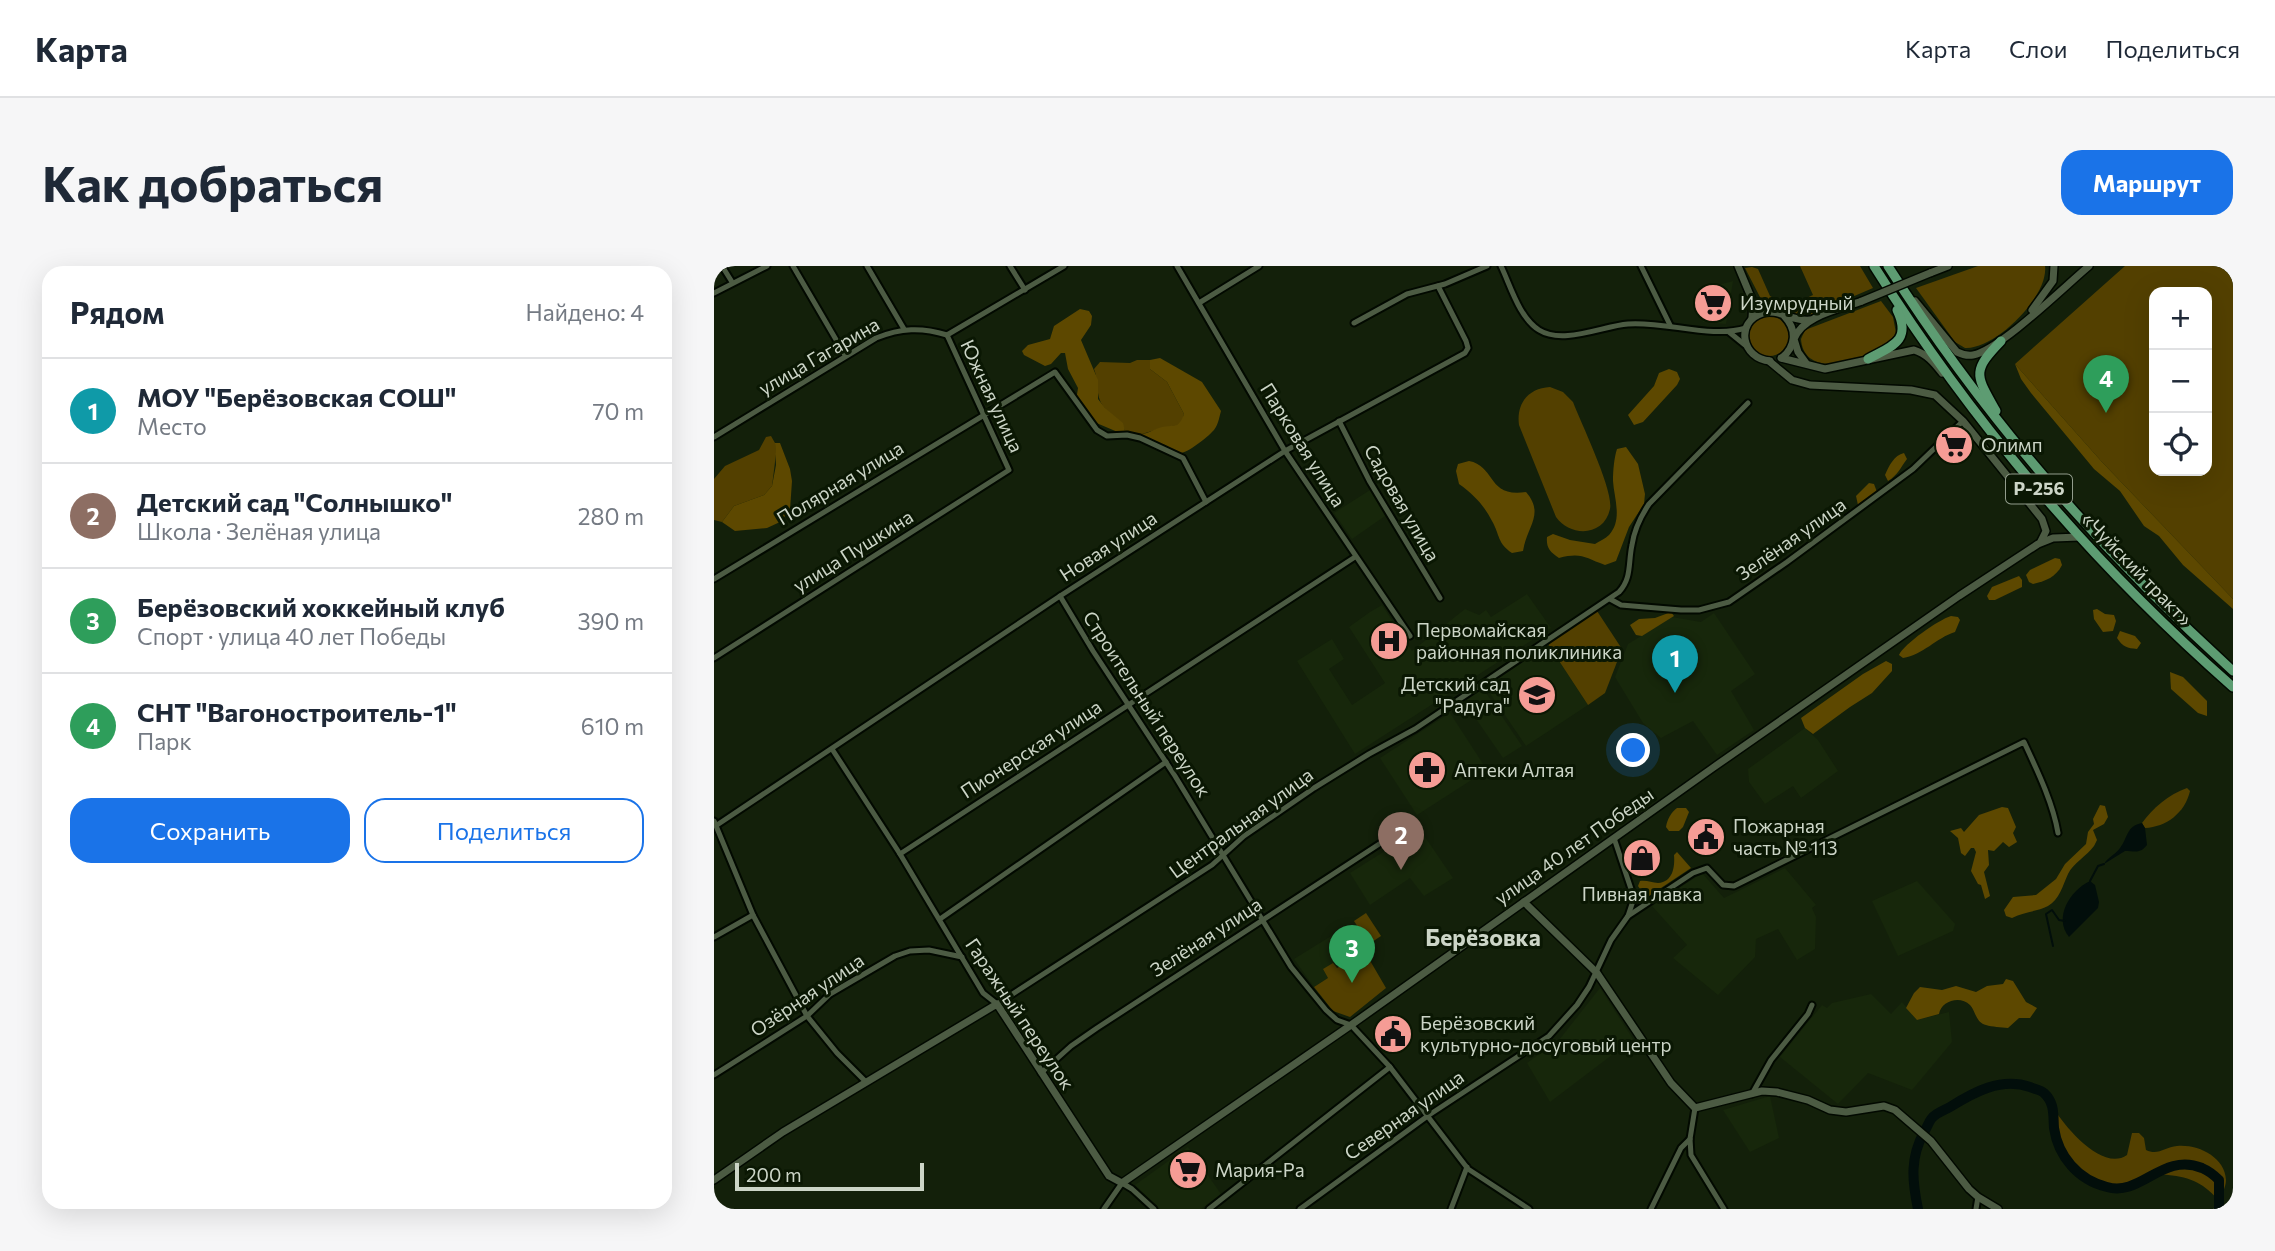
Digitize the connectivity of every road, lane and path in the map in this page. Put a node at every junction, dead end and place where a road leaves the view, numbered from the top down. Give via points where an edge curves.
1 (722, 266) edge
2 (767, 266) edge
3 (793, 266) edge
4 (867, 266) edge
5 (1010, 266) edge
6 (1064, 266) edge
7 (1177, 266) edge
8 (1259, 266) edge
9 (1487, 266) edge
10 (1501, 266) edge
11 (1641, 266) edge
12 (1738, 266) edge
13 (1874, 266) edge
14 (1948, 266) edge
15 (2054, 266) edge
16 (2089, 266) edge
17 (1891, 270) edge
18 (1883, 280) junction
19 (732, 282) junction
20 (1438, 286) junction
21 (1025, 290) junction
22 (714, 293) edge
23 (1753, 302) junction
24 (1199, 303) junction
25 (1769, 312) junction
26 (1785, 317) junction
27 (1752, 318) junction
28 (1810, 320) junction
29 (1354, 323) dead end
30 (1670, 325) junction
31 (2018, 326) junction
32 (904, 328) junction
33 (1746, 328) junction
34 (1729, 332) junction
35 (947, 335) junction
36 (1794, 339) junction
37 (2001, 341) junction
38 (1747, 347) junction
39 (845, 355) junction
40 (1782, 358) junction
41 (1868, 359) junction
42 (1769, 361) junction
43 (1807, 364) junction
44 (1748, 403) dead end
45 (1969, 404) junction
46 (983, 415) junction
47 (1339, 421) junction
48 (1963, 421) junction
49 (714, 437) edge
50 (2013, 439) junction
51 (1285, 451) junction
52 (1009, 470) joint
53 (1206, 502) junction
54 (2080, 537) junction
55 (2038, 544) junction
56 (1355, 557) junction
57 (714, 579) edge
58 (1060, 596) junction
59 (1440, 598) dead end
60 (1610, 599) junction
61 (1410, 636) dead end
62 (714, 658) edge
63 (2233, 671) edge
64 (2233, 687) edge
65 (1128, 704) junction
66 (832, 750) junction
67 (1166, 762) junction
68 (715, 823) edge
69 (2058, 833) dead end
70 (1393, 835) dead end
71 (1614, 838) junction
72 (900, 854) junction
73 (1223, 856) junction
74 (1524, 902) junction
75 (753, 915) junction
76 (1628, 916) junction
77 (940, 919) junction
78 (1262, 919) junction
79 (714, 937) edge
80 (962, 957) junction
81 (1597, 973) junction
82 (997, 1004) junction
83 (1812, 1005) dead end
84 (807, 1016) junction
85 (1351, 1025) junction
86 (1390, 1067) junction
87 (1041, 1073) junction
88 (714, 1075) edge
89 (866, 1082) junction
90 (1752, 1094) junction
91 (1695, 1108) junction
92 (1429, 1115) junction
93 (1690, 1139) junction
94 (1467, 1167) junction
95 (714, 1180) edge
96 (1122, 1183) junction
97 (1978, 1197) junction
98 (1104, 1209) edge
99 (1154, 1209) edge
100 (1209, 1209) edge
101 (1300, 1209) edge
102 (1451, 1209) edge
103 (1529, 1209) edge
104 (1651, 1209) edge
105 (1724, 1209) edge
106 (1976, 1209) edge
107 (1998, 1209) edge

1 - 19 street
2 - 19 street
3 - 39 street
4 - 32 street
5 - 21 street
6 - 21 street
7 - 24 street, Парковая улица
8 - 24 street
9 - 20 street
10 - 30 street via 1527,319 1546,333 1563,336 1636,323
11 - 30 street
12 - 23 street
13 - 18 highway, «Чуйский тракт» / Р-256
14 - 28 street, bridge
15 - 31 street via 2049,288
16 - 31 street
17 - 37 street via 1957,352 1975,355
17 - 50 highway, «Чуйский тракт» / Р-256
18 - 41 highway via 1902,319 1903,333 1895,344
18 - 45 highway, «Чуйский тракт» / Р-256
19 - 22 street
20 - 29 street via 1407,295
20 - 47 street, Новая улица via 1466,341 1465,353
21 - 35 street
23 - 25 street
23 - 27 street
24 - 51 street, Парковая улица
25 - 26 street
25 - 27 street
26 - 28 street
26 - 36 street
27 - 33 street
28 - 36 street
30 - 34 street
31 - 37 street
32 - 35 street, улица Гагарина
32 - 39 street, улица Гагарина
33 - 34 street
33 - 38 street
34 - 38 street
35 - 46 street, Южная улица
36 - 40 street
36 - 43 street
37 - 50 highway via 1984,359 1980,373
38 - 42 street via 1752,355
39 - 49 street, улица Гагарина
40 - 42 street
40 - 43 street
41 - 43 street via 1825,369
41 - 45 street via 1905,350 1922,352
42 - 48 street via 1792,380 1810,385 1925,392 1943,401
44 - 60 street, Центральная улица via 1652,500 1632,544 1628,579
45 - 54 highway, «Чуйский тракт» / Р-256
46 - 52 street, Южная улица
46 - 53 street, Полярная улица via 1055,372 1097,430 1107,436 1140,438 1183,458
46 - 57 street, Полярная улица
47 - 51 street, Новая улица
47 - 59 street, Садовая улица
48 - 55 street via 2046,525
48 - 60 street, Зелёная улица via 1913,469 1729,601 1681,610 1621,605
50 - 63 highway, «Чуйский тракт» / Р-256 via 2122,563
51 - 53 street, Новая улица
51 - 56 street, Парковая улица
52 - 62 street, улица Пушкина
53 - 58 street, Новая улица
54 - 55 street
54 - 64 highway, «Чуйский тракт» / Р-256
55 - 71 street, улица 40 лет Победы
56 - 61 street, Парковая улица
56 - 65 street, Пионерская улица
58 - 65 street, Строительный переулок
58 - 66 street, Новая улица
60 - 73 street, Центральная улица via 1415,729 1314,788 1245,835
65 - 67 street, Строительный переулок
65 - 72 street, Пионерская улица
66 - 68 street, Новая улица
66 - 72 street, Гаражный переулок
67 - 73 street, Строительный переулок
67 - 77 street
68 - 75 street
69 - 76 street via 2024,742 1734,886 1723,885 1707,868
70 - 78 street, Зелёная улица
71 - 74 street, улица 40 лет Победы
71 - 76 street via 1634,898
72 - 77 street, Гаражный переулок
73 - 78 street, Строительный переулок
73 - 82 street, Центральная улица
74 - 81 street
74 - 85 street, улица 40 лет Победы
75 - 79 street
75 - 84 street
76 - 81 street, Северная улица
77 - 80 street, Гаражный переулок
78 - 85 street, Строительный переулок via 1317,1000
78 - 87 street, Зелёная улица via 1088,1034
80 - 82 street, Гаражный переулок via 983,993
80 - 84 street, Озёрная улица via 929,950 903,953 830,994
81 - 91 street via 1671,1083
81 - 92 street, Северная улица via 1549,1036
82 - 87 street, Гаражный переулок
82 - 89 street, Центральная улица
83 - 90 street
84 - 88 street, Озёрная улица
84 - 89 street
85 - 86 street, Строительный переулок
85 - 96 street, улица 40 лет Победы
86 - 92 street, Строительный переулок
86 - 100 street
87 - 96 street, Гаражный переулок via 1109,1176
89 - 95 street, Центральная улица
90 - 91 street
90 - 97 street via 1777,1092 1846,1112 1884,1106 1895,1110 1931,1141
91 - 93 street
92 - 94 street, Строительный переулок
92 - 101 street, Северная улица
93 - 104 street
93 - 105 street via 1691,1154
94 - 102 street
94 - 103 street, Строительный переулок
96 - 98 street, улица 40 лет Победы
96 - 99 street, Гаражный переулок
97 - 106 street
97 - 107 street

